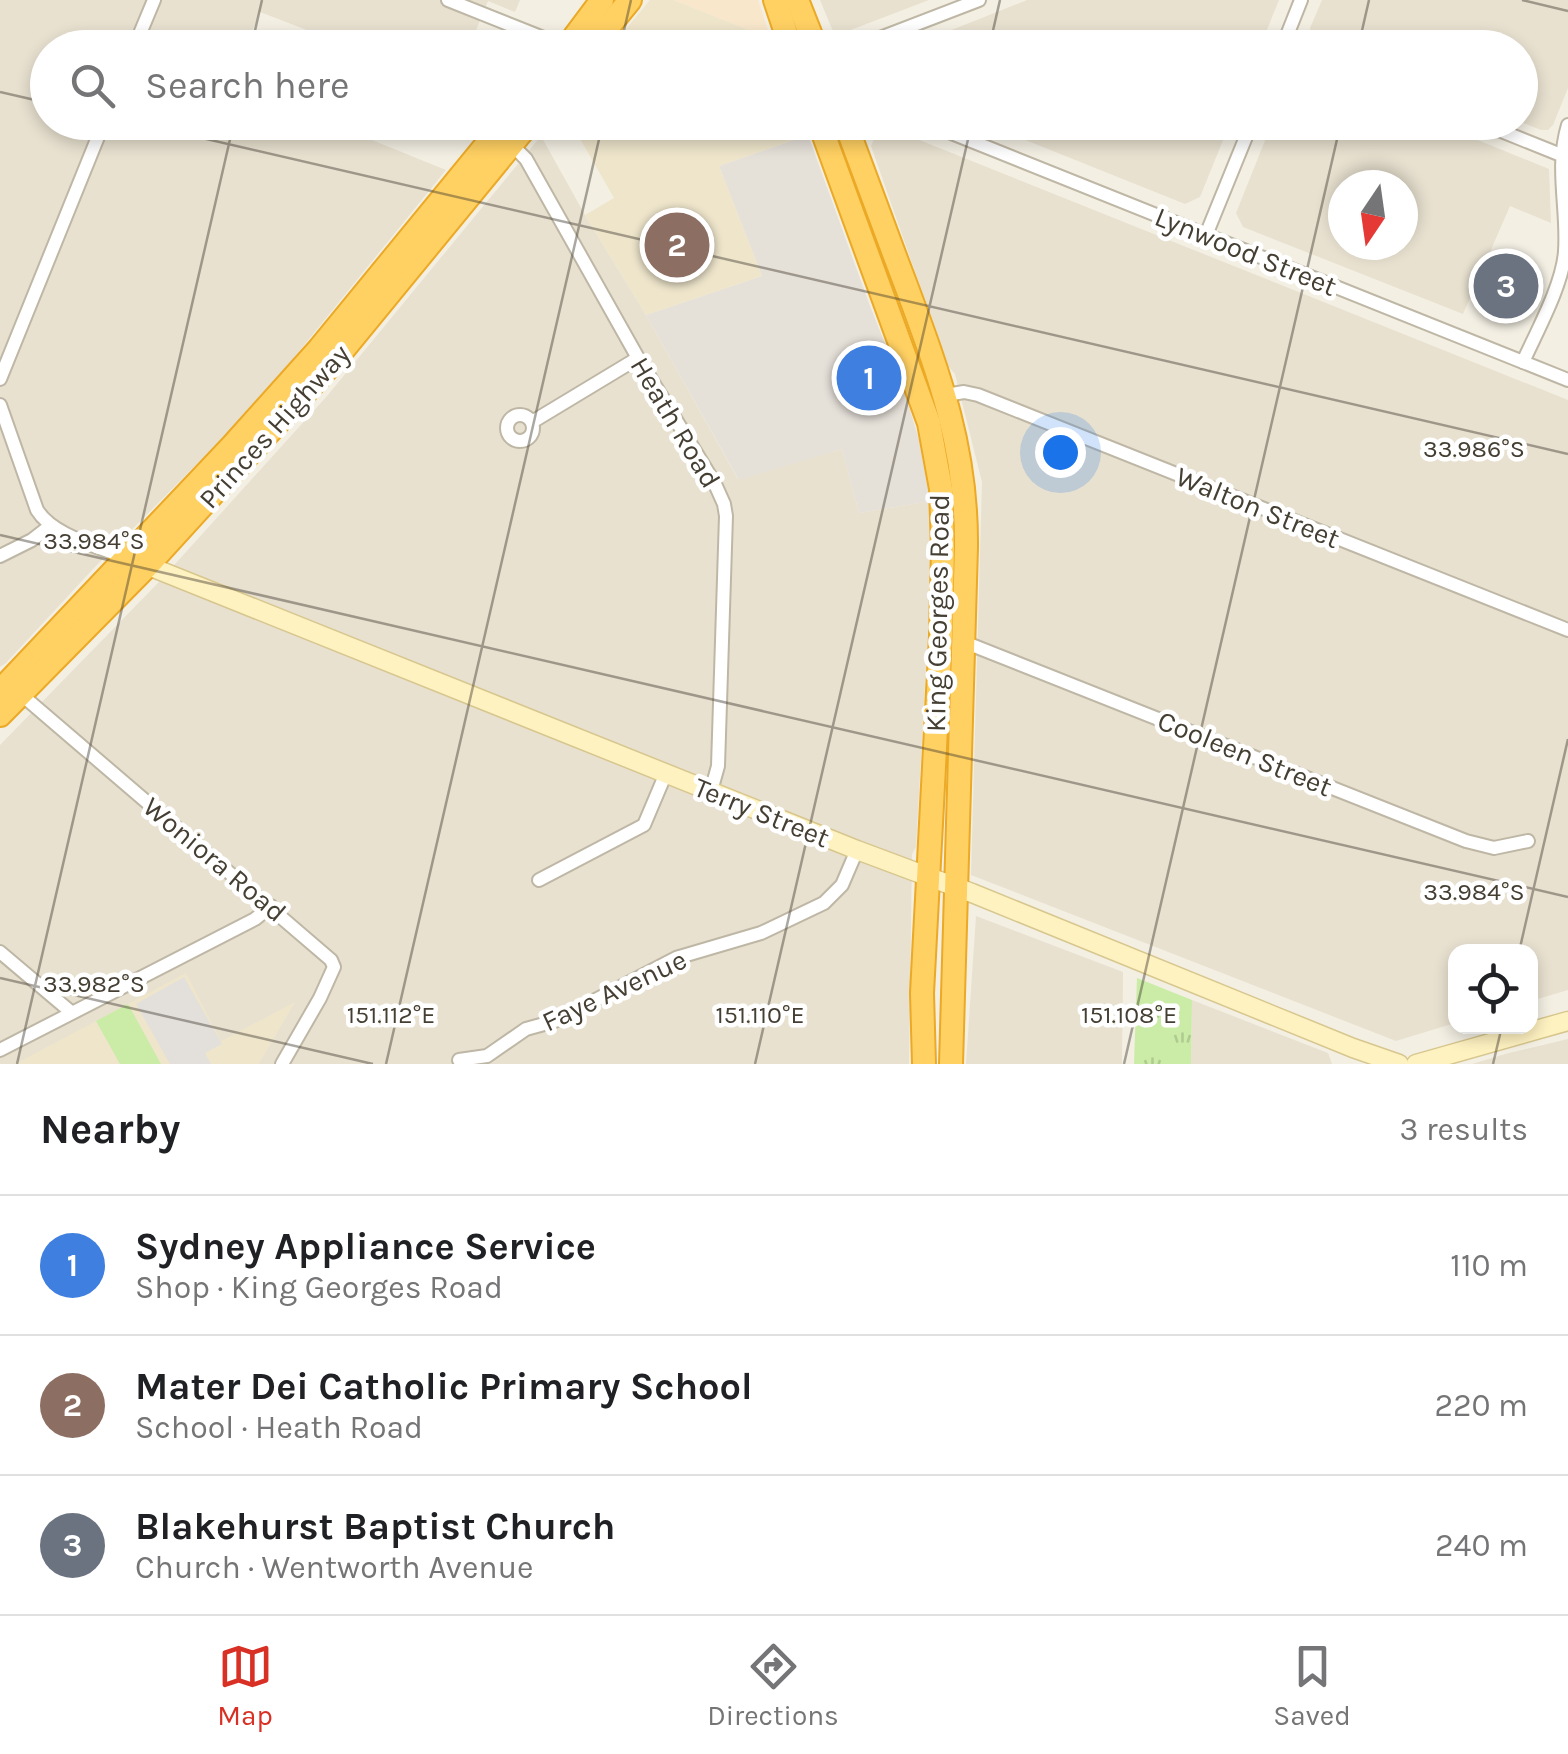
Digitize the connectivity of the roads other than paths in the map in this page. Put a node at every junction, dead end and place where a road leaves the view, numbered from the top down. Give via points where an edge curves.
1 (154, 0) edge
2 (448, 0) edge
3 (602, 0) edge
4 (630, 0) edge
5 (775, 0) edge
6 (797, 0) edge
7 (979, 0) edge
8 (1301, 0) edge
9 (142, 30) edge
10 (523, 30) edge
11 (578, 30) edge
12 (606, 30) edge
13 (785, 30) edge
14 (809, 30) edge
15 (905, 30) edge
16 (1291, 30) edge
17 (1568, 125) edge
18 (97, 140) edge
19 (499, 140) edge
20 (511, 140) edge
21 (826, 140) edge
22 (852, 140) edge
23 (969, 140) edge
24 (1245, 140) edge
25 (1524, 140) edge
26 (1561, 155) junction
27 (1206, 235) junction
28 (638, 358) junction
29 (1523, 362) junction
30 (0, 379) edge
31 (1568, 380) edge
32 (946, 395) junction
33 (0, 406) edge
34 (532, 422) dead end
35 (50, 526) junction
36 (0, 556) edge
37 (137, 562) junction
38 (1568, 630) edge
39 (964, 642) junction
40 (9, 689) edge
41 (0, 715) edge
42 (666, 774) junction
43 (711, 791) junction
44 (1528, 841) dead end
45 (857, 850) junction
46 (928, 877) junction
47 (539, 880) dead end
48 (956, 887) junction
49 (271, 906) junction
50 (0, 952) edge
51 (71, 1012) junction
52 (1568, 1020) edge
53 (0, 1050) edge
54 (459, 1060) dead end
55 (282, 1064) edge
56 (924, 1064) edge
57 (951, 1064) edge
58 (1399, 1064) edge
59 (1416, 1064) edge

1 - 9 street
2 - 10 street
3 - 11 highway
4 - 12 highway
5 - 13 highway
6 - 14 highway
7 - 15 street
8 - 16 street
17 - 26 street
18 - 30 street
19 - 37 highway, Princes Highway
20 - 28 street, Heath Road
21 - 46 highway, King Georges Road via 929,423 940,489
22 - 32 highway, King Georges Road
23 - 27 street, Lynwood Street
24 - 27 street
25 - 26 street
26 - 29 street via 1563,266
27 - 29 street, Lynwood Street
28 - 34 street
28 - 43 street, Heath Road via 724,504 718,766
29 - 31 street, Lynwood Street
32 - 38 street, Walton Street via 978,394
32 - 39 highway, King Georges Road via 966,517
33 - 35 street via 37,510
35 - 36 street
35 - 37 street
37 - 40 highway, Princes Highway
37 - 42 street, Terry Street
39 - 44 street, Cooleen Street via 1466,842 1494,848
39 - 48 highway, King Georges Road
40 - 41 highway, Princes Highway
40 - 49 street, Woniora Road
42 - 43 street, Terry Street
42 - 47 street via 644,825
43 - 45 street, Terry Street
45 - 46 street, Terry Street
45 - 54 street, Faye Avenue via 842,885 824,903 761,933 676,958 555,1021 526,1029 488,1056
46 - 48 street, Terry Street
46 - 56 highway, King Georges Road
48 - 57 highway, King Georges Road
48 - 58 street, Terry Street
49 - 51 street
49 - 55 street, Woniora Road via 334,967
50 - 51 street
51 - 53 street
52 - 59 street

